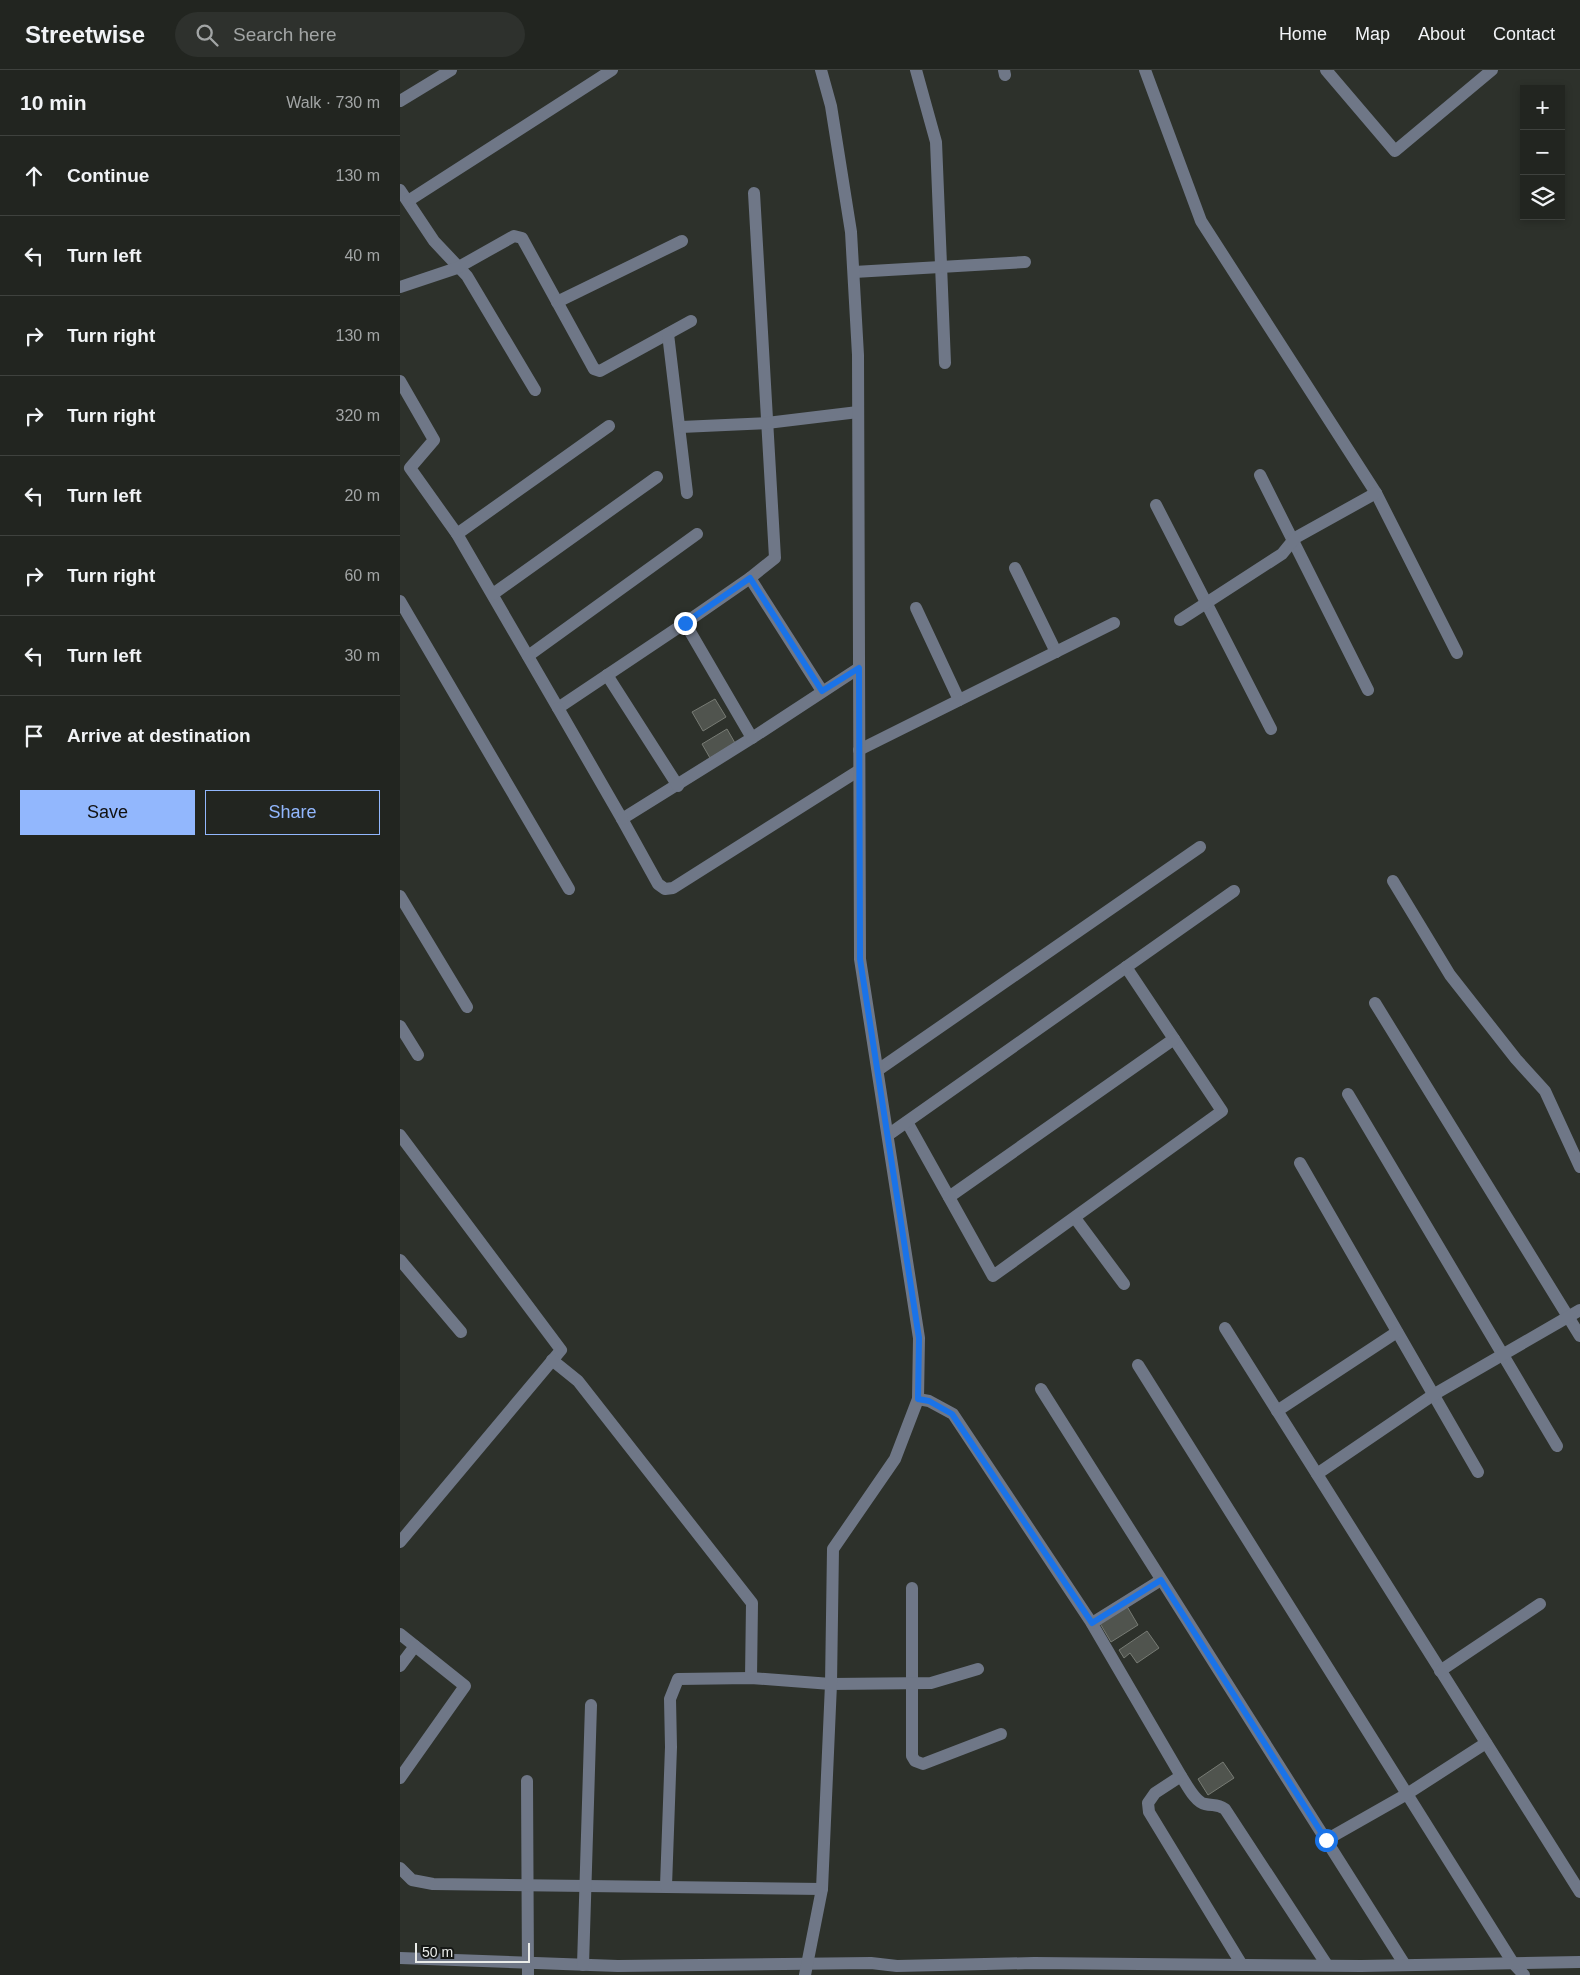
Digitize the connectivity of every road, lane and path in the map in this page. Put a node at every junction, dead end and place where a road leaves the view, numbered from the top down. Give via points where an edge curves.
1 (451, 70) edge
2 (612, 70) edge
3 (822, 70) edge
4 (916, 70) edge
5 (1145, 70) edge
6 (1326, 70) edge
7 (1492, 70) edge
8 (400, 101) edge
9 (754, 193) dead end
10 (404, 196) edge
11 (682, 241) dead end
12 (1025, 262) dead end
13 (943, 267) junction
14 (457, 268) junction
15 (854, 272) junction
16 (400, 287) edge
17 (557, 302) junction
18 (692, 321) dead end
19 (668, 334) junction
20 (945, 363) dead end
21 (400, 381) edge
22 (535, 390) dead end
23 (858, 412) junction
24 (767, 423) junction
25 (609, 426) dead end
26 (681, 427) junction
27 (405, 471) edge
28 (1260, 474) dead end
29 (657, 477) dead end
30 (687, 493) dead end
31 (1376, 493) junction
32 (1156, 505) dead end
33 (457, 534) junction
34 (697, 534) dead end
35 (1293, 540) junction
36 (1015, 568) dead end
37 (750, 578) junction
38 (493, 594) junction
39 (400, 601) edge
40 (1206, 604) junction
41 (916, 608) dead end
42 (1180, 620) dead end
43 (685, 623) junction
44 (1114, 623) dead end
45 (1056, 652) junction
46 (1457, 653) dead end
47 (528, 656) junction
48 (859, 668) junction
49 (607, 675) junction
50 (1368, 690) dead end
51 (822, 691) junction
52 (959, 700) junction
53 (558, 708) junction
54 (1271, 730) dead end
55 (752, 738) junction
56 (859, 750) junction
57 (858, 771) junction
58 (678, 786) junction
59 (622, 819) junction
60 (1200, 847) dead end
61 (1393, 881) dead end
62 (569, 889) dead end
63 (1234, 891) dead end
64 (400, 896) edge
65 (1126, 967) junction
66 (1375, 1004) dead end
67 (467, 1007) dead end
68 (400, 1026) edge
69 (1174, 1040) junction
70 (418, 1055) dead end
71 (878, 1070) junction
72 (1348, 1094) dead end
73 (907, 1122) junction
74 (400, 1135) edge
75 (888, 1135) junction
76 (1300, 1162) dead end
77 (1580, 1168) edge
78 (949, 1197) junction
79 (1075, 1218) junction
80 (400, 1260) edge
81 (1124, 1284) dead end
82 (1580, 1310) edge
83 (1568, 1317) junction
84 (1225, 1328) dead end
85 (461, 1332) dead end
86 (1397, 1332) junction
87 (1580, 1336) edge
88 (1503, 1355) junction
89 (552, 1360) junction
90 (1138, 1365) dead end
91 (1041, 1389) dead end
92 (1433, 1395) junction
93 (924, 1400) junction
94 (1277, 1411) junction
95 (1557, 1446) dead end
96 (1478, 1472) dead end
97 (1317, 1474) junction
98 (400, 1542) edge
99 (1161, 1580) junction
100 (912, 1588) dead end
101 (1540, 1604) dead end
102 (1092, 1623) junction
103 (400, 1634) edge
104 (415, 1646) junction
105 (400, 1666) edge
106 (978, 1669) dead end
107 (1440, 1671) junction
108 (751, 1678) junction
109 (831, 1684) junction
110 (912, 1684) junction
111 (591, 1705) dead end
112 (1001, 1734) dead end
113 (1486, 1743) junction
114 (1181, 1776) junction
115 (400, 1778) edge
116 (527, 1781) dead end
117 (1407, 1794) junction
118 (1326, 1840) junction
119 (400, 1868) edge
120 (527, 1884) junction
121 (666, 1886) junction
122 (586, 1887) junction
123 (822, 1889) junction
124 (1580, 1892) edge
125 (400, 1958) edge
126 (1513, 1962) junction
127 (1580, 1962) edge
128 (583, 1965) junction
129 (1242, 1965) junction
130 (1327, 1965) junction
131 (1405, 1965) junction
132 (528, 1969) edge
133 (807, 1969) edge
134 (1524, 1975) edge

1 - 8 street
2 - 10 street
3 - 15 street via 852,232
4 - 13 street via 936,142
5 - 31 street via 1202,221
6 - 7 street via 1394,151
9 - 24 street
10 - 14 street via 434,241
11 - 17 street
12 - 13 street
13 - 15 street
13 - 20 street
14 - 16 street
14 - 17 street via 514,236 522,238
14 - 22 street via 467,276
15 - 23 street
17 - 19 street via 594,368 600,371
18 - 19 street
19 - 26 street
21 - 27 street via 434,440
23 - 24 street
23 - 48 street
24 - 26 street
24 - 37 street via 775,558
25 - 33 street
26 - 30 street
27 - 33 street
28 - 35 street
29 - 38 street
31 - 35 street
31 - 46 street
32 - 40 street
33 - 38 street
34 - 47 street
35 - 40 street via 1282,554
35 - 50 street
36 - 45 street
37 - 43 street
37 - 51 street
38 - 47 street
39 - 62 street
40 - 42 street
40 - 54 street
41 - 52 street
43 - 49 street
43 - 55 street
44 - 45 street
45 - 52 street
47 - 53 street
48 - 51 street
48 - 56 street
49 - 53 street
49 - 58 street
51 - 55 street
52 - 56 street
53 - 59 street
55 - 58 street
56 - 57 street
57 - 59 street via 674,888 665,889 658,884
57 - 71 street via 860,959
58 - 59 street
60 - 71 street
61 - 77 street via 1450,974 1516,1059 1546,1091
63 - 65 street
64 - 67 street
65 - 69 street
65 - 73 street
66 - 83 street
68 - 70 street
69 - 78 street
69 - 79 street via 1222,1112
71 - 75 street
72 - 88 street
73 - 75 street
73 - 78 street
74 - 89 street via 561,1350
75 - 93 street via 919,1338
76 - 86 street
78 - 79 street via 993,1276
79 - 81 street
80 - 85 street
82 - 83 street
83 - 87 street
83 - 88 street
84 - 94 street
86 - 92 street
86 - 94 street
88 - 92 street
88 - 95 street
89 - 98 street
89 - 108 street via 578,1381 752,1603
90 - 117 street
91 - 99 street
92 - 96 street
92 - 97 street
93 - 102 street via 952,1414
93 - 109 street via 895,1459 833,1549
94 - 97 street
97 - 107 street
99 - 102 street
99 - 118 street
100 - 110 street
101 - 107 street
102 - 114 street
103 - 104 street
104 - 105 street
104 - 115 street via 465,1686
106 - 110 street via 931,1683
107 - 113 street
108 - 109 street
108 - 121 street via 678,1679 670,1698 672,1747
109 - 110 street
109 - 123 street
110 - 112 street via 912,1756 919,1764
111 - 122 street
113 - 117 street
113 - 124 street
114 - 129 street via 1155,1793 1148,1803 1149,1812
114 - 130 street via 1198,1800 1204,1804 1218,1804 1225,1809
116 - 120 street
117 - 118 street
117 - 126 street
118 - 131 street
119 - 120 street via 412,1880 433,1884
120 - 122 street
120 - 132 street
121 - 122 street
121 - 123 street
122 - 128 street
123 - 133 street
125 - 132 street
126 - 127 street
126 - 131 street
126 - 134 street
128 - 132 street
128 - 133 street
129 - 130 street
129 - 133 street via 1034,1963 898,1966 871,1963
130 - 131 street

